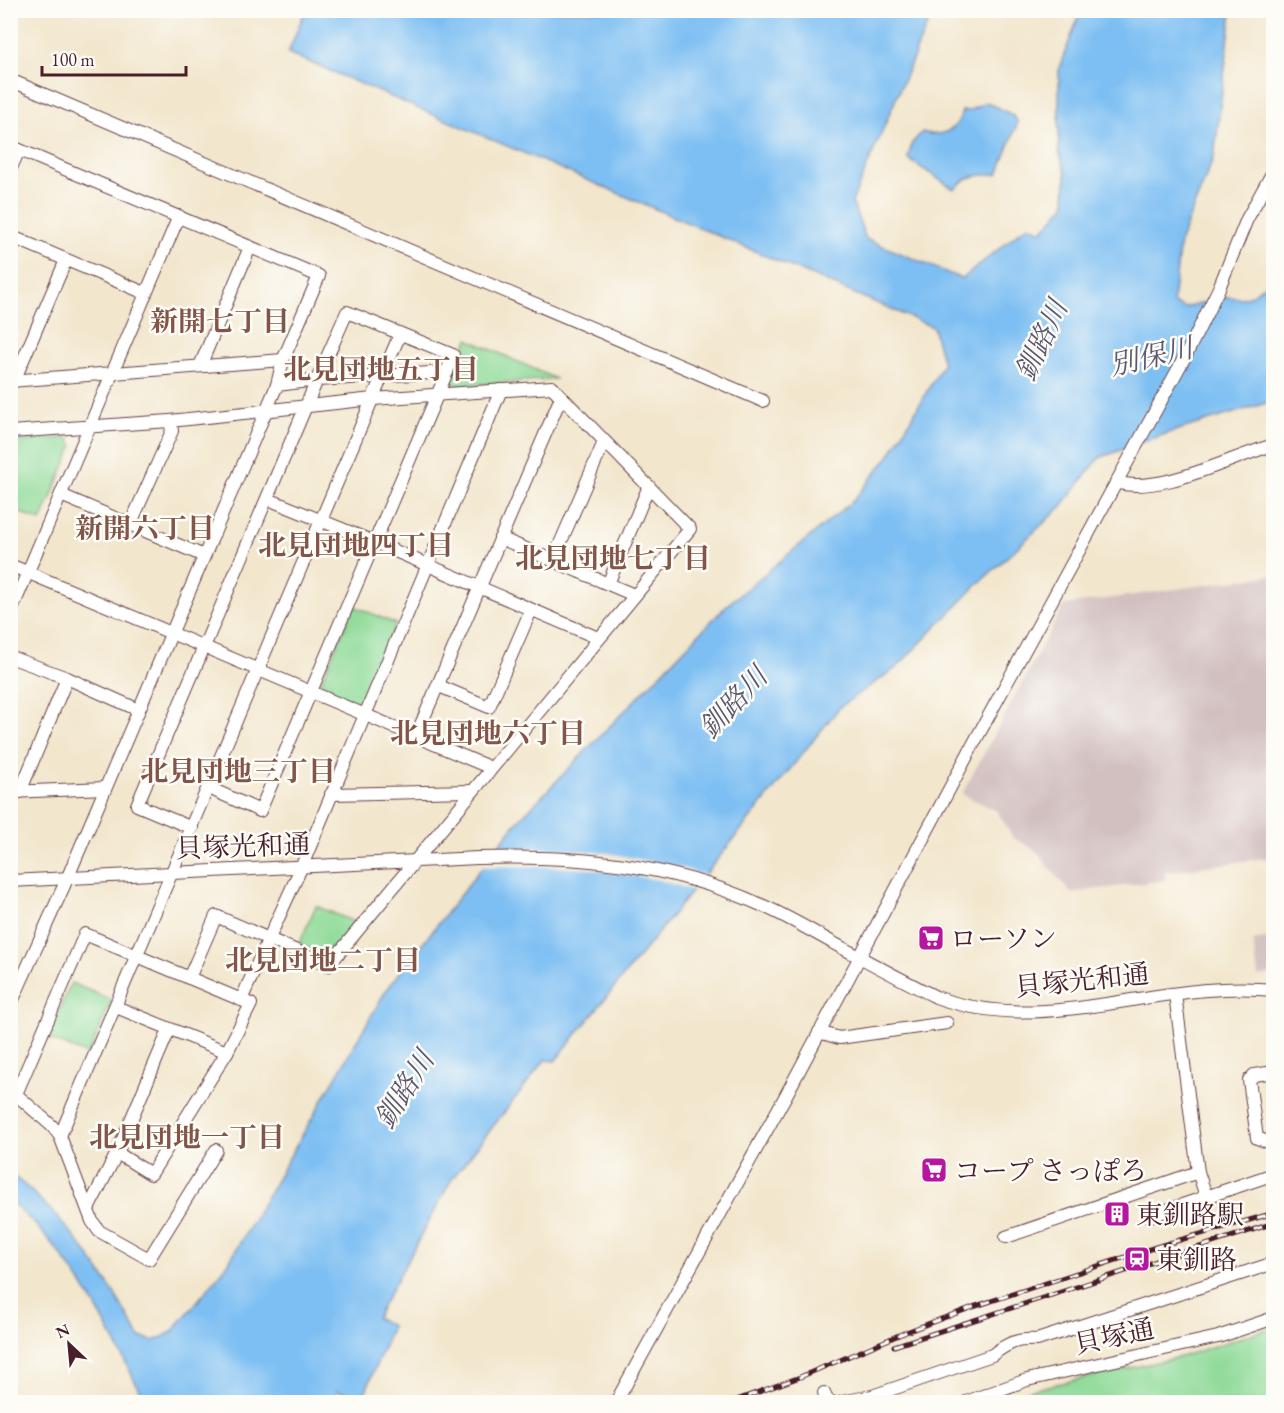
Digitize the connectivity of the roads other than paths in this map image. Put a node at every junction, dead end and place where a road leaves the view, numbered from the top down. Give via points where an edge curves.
1 (10, 80) edge
2 (15, 148) edge
3 (10, 170) edge
4 (1274, 170) edge
5 (178, 216) junction
6 (10, 236) edge
7 (250, 247) junction
8 (66, 260) junction
9 (145, 293) junction
10 (400, 334) junction
11 (283, 360) junction
12 (200, 366) junction
13 (447, 372) junction
14 (112, 374) junction
15 (381, 376) junction
16 (316, 380) junction
17 (12, 381) edge
18 (277, 385) junction
19 (501, 390) junction
20 (439, 394) junction
21 (561, 397) junction
22 (373, 399) junction
23 (763, 400) dead end
24 (307, 404) junction
25 (265, 410) junction
26 (170, 421) junction
27 (89, 427) junction
28 (10, 432) edge
29 (604, 442) junction
30 (1274, 445) edge
31 (1116, 482) junction
32 (649, 486) junction
33 (61, 495) junction
34 (268, 499) junction
35 (322, 521) junction
36 (130, 525) junction
37 (500, 538) junction
38 (374, 542) junction
39 (204, 556) junction
40 (553, 560) junction
41 (10, 565) edge
42 (426, 565) junction
43 (29, 572) junction
44 (608, 584) junction
45 (479, 587) junction
46 (634, 595) junction
47 (531, 610) junction
48 (10, 614) edge
49 (172, 633) junction
50 (598, 638) junction
51 (204, 647) junction
52 (10, 657) edge
53 (257, 669) junction
54 (67, 678) junction
55 (439, 686) junction
56 (311, 692) junction
57 (139, 710) junction
58 (365, 714) junction
59 (416, 736) junction
60 (491, 768) junction
61 (105, 788) junction
62 (209, 788) junction
63 (471, 791) junction
64 (15, 792) edge
65 (331, 794) junction
66 (192, 828) junction
67 (413, 862) junction
68 (301, 868) junction
69 (173, 873) junction
70 (67, 879) junction
71 (10, 881) edge
72 (269, 939) junction
73 (137, 957) junction
74 (859, 957) junction
75 (10, 973) edge
76 (26, 973) junction
77 (189, 978) junction
78 (1274, 990) edge
79 (1175, 994) junction
80 (241, 1000) junction
81 (10, 1006) edge
82 (116, 1007) junction
83 (946, 1023) dead end
84 (169, 1030) junction
85 (819, 1032) junction
86 (227, 1052) junction
87 (1274, 1072) edge
88 (13, 1091) edge
89 (60, 1136) junction
90 (1274, 1138) edge
91 (216, 1150) dead end
92 (117, 1153) junction
93 (1198, 1172) junction
94 (1274, 1174) edge
95 (1206, 1196) junction
96 (88, 1209) junction
97 (1150, 1216) dead end
98 (1006, 1237) dead end
99 (1274, 1263) edge
100 (1274, 1318) edge
101 (616, 1402) edge
102 (842, 1402) edge
103 (966, 1402) edge

1 - 23 street
2 - 3 street
2 - 5 street
4 - 31 street via 1247,219 1187,353
5 - 7 street
5 - 9 street
6 - 8 street
7 - 11 street via 319,276
7 - 12 street
8 - 9 street
8 - 17 street
9 - 14 street
10 - 13 street via 453,355
10 - 15 street
10 - 16 street via 347,312
11 - 12 street
11 - 18 street
12 - 14 street
13 - 15 street
13 - 20 street
14 - 17 street
14 - 27 street
15 - 16 street
15 - 22 street
16 - 18 street
16 - 24 street
18 - 25 street
19 - 20 street
19 - 21 street via 552,387
19 - 42 street
20 - 22 street
20 - 38 street
21 - 29 street
21 - 37 street
22 - 24 street
22 - 35 street
24 - 25 street
24 - 34 street
25 - 26 street
25 - 39 street
26 - 27 street
26 - 36 street via 171,431
27 - 28 street
27 - 33 street
29 - 32 street
29 - 40 street
30 - 31 street via 1150,486
31 - 74 street
32 - 44 street
32 - 46 street via 690,529
33 - 36 street
33 - 43 street
34 - 35 street
34 - 51 street
35 - 38 street
35 - 53 street
36 - 39 street
37 - 40 street
37 - 45 street
38 - 42 street
38 - 56 street
39 - 49 street
40 - 44 street
41 - 43 street
42 - 45 street
42 - 58 street
43 - 48 street
43 - 49 street
44 - 46 street
45 - 47 street
45 - 55 street
46 - 50 street
47 - 50 street
47 - 55 street via 489,707
49 - 51 street
49 - 57 street
50 - 60 street
51 - 53 street
51 - 66 street via 137,805
52 - 54 street
53 - 56 street
53 - 62 street
54 - 57 street
54 - 64 street
55 - 59 street
56 - 58 street
56 - 62 street via 260,811
57 - 61 street
58 - 59 street
58 - 65 street
59 - 60 street
60 - 63 street
61 - 64 street
61 - 70 street
62 - 66 street
63 - 65 street
63 - 67 street
65 - 68 street
66 - 69 street
67 - 68 street, 貝塚光和通
67 - 72 street via 329,965
67 - 74 street, 貝塚光和通 via 478,858 617,862 708,885 758,903
68 - 69 street, 貝塚光和通
68 - 72 street
69 - 70 street, 貝塚光和通
69 - 73 street
70 - 71 street, 貝塚光和通
70 - 76 street
72 - 77 street via 216,916
72 - 80 street
73 - 77 street
73 - 82 street
73 - 88 street via 85,934
74 - 79 street, 貝塚光和通 via 936,997 979,1010 1042,1012
74 - 85 street
75 - 76 street
76 - 81 street
77 - 80 street
78 - 79 street, 貝塚光和通
79 - 93 street
80 - 86 street via 251,1004
82 - 84 street
82 - 89 street
83 - 85 street via 839,1038
84 - 86 street
84 - 92 street
85 - 101 street
86 - 92 street via 151,1174
87 - 90 street via 1254,1075 1249,1080 1257,1138
88 - 89 street
89 - 96 street
91 - 96 street via 149,1259 99,1231
92 - 96 street
93 - 95 street
93 - 98 street
94 - 95 street
95 - 97 street
99 - 102 street via 1037,1340 1021,1339 992,1355 872,1396
100 - 103 street, 貝塚通 via 1218,1337 1027,1380

